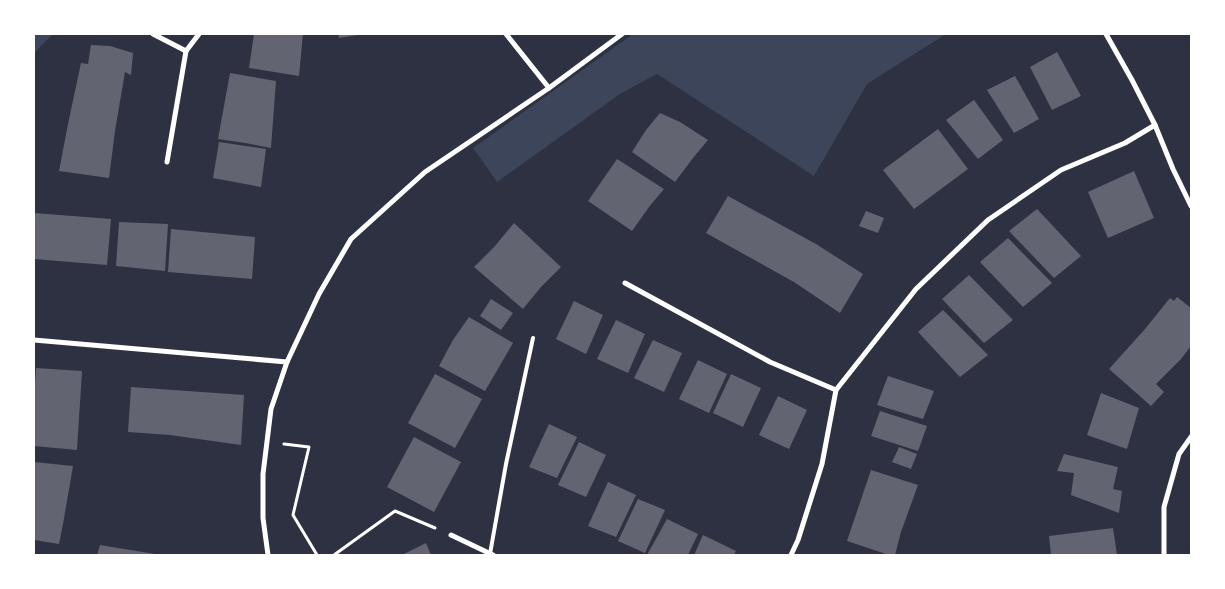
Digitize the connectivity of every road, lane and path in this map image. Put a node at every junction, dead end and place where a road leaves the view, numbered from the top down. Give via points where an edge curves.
1 (153, 34) edge
2 (199, 34) edge
3 (506, 34) edge
4 (622, 34) edge
5 (1106, 34) edge
6 (186, 51) junction
7 (550, 88) junction
8 (1155, 125) junction
9 (167, 162) dead end
10 (1191, 206) edge
11 (626, 283) dead end
12 (533, 338) dead end
13 (34, 340) edge
14 (287, 362) junction
15 (836, 390) junction
16 (1191, 437) edge
17 (267, 442) junction
18 (451, 535) joint
19 (491, 554) edge
20 (268, 555) edge
21 (318, 555) edge
22 (334, 555) edge
23 (791, 555) edge
24 (1164, 555) edge

1 - 6 street
2 - 6 street
3 - 7 street
4 - 7 street
5 - 8 street
6 - 9 street
7 - 14 street via 425,172 351,239 319,294
8 - 10 street
8 - 15 street via 1125,143 1061,170 988,220 916,289
11 - 15 street via 770,362
12 - 19 lane
13 - 14 street
14 - 17 street via 271,409
15 - 23 street via 822,464
16 - 24 street via 1179,454 1164,507
17 - 20 street via 263,518
17 - 21 path via 309,448 293,516
18 - 19 street
18 - 22 path via 395,511

